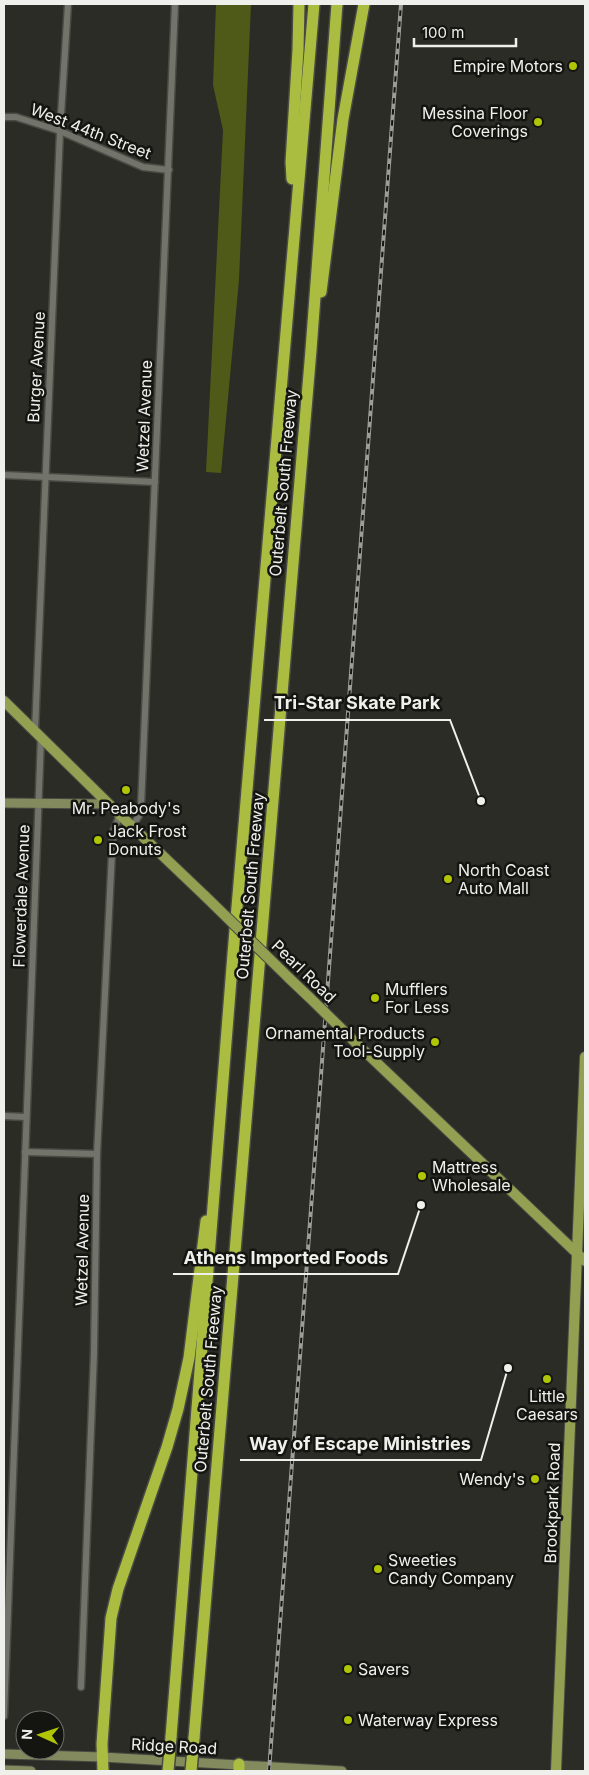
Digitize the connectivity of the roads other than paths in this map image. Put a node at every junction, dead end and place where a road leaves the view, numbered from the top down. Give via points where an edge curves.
1 (68, 4) edge
2 (175, 4) edge
3 (299, 4) edge
4 (314, 4) edge
5 (337, 4) edge
6 (364, 4) edge
7 (4, 117) edge
8 (60, 131) junction
9 (169, 170) junction
10 (294, 226) junction
11 (311, 350) junction
12 (4, 475) edge
13 (45, 477) junction
14 (155, 482) junction
15 (4, 701) edge
16 (38, 734) junction
17 (4, 803) edge
18 (38, 804) junction
19 (108, 804) junction
20 (120, 816) junction
21 (132, 827) junction
22 (585, 1057) edge
23 (4, 1116) edge
24 (26, 1117) junction
25 (584, 1127) edge
26 (218, 1148) junction
27 (25, 1152) junction
28 (97, 1154) junction
29 (576, 1253) junction
30 (585, 1261) edge
31 (81, 1687) dead end
32 (4, 1716) edge
33 (4, 1754) edge
34 (102, 1757) junction
35 (239, 1768) edge
36 (4, 1770) edge
37 (30, 1771) edge
38 (104, 1771) edge
39 (168, 1771) edge
40 (192, 1771) edge
41 (342, 1771) edge
42 (556, 1771) edge

1 - 8 street, Burger Avenue
2 - 9 street, Wetzel Avenue
3 - 10 highway via 291,162
4 - 10 highway, Outerbelt South Freeway
5 - 11 highway, Outerbelt South Freeway
6 - 11 highway
7 - 8 street, West 44th Street via 16,117
8 - 9 street, West 44th Street via 143,167
8 - 13 street, Burger Avenue
9 - 14 street, Wetzel Avenue
10 - 26 highway, Outerbelt South Freeway
11 - 40 highway, Outerbelt South Freeway, bridge
12 - 13 street
13 - 14 street
13 - 16 street, Burger Avenue
14 - 21 street, Wetzel Avenue via 141,807
15 - 16 main road, Pearl Road
16 - 18 street, Flowerdale Avenue
16 - 19 main road, Pearl Road
17 - 18 main road
18 - 19 main road
18 - 24 street, Flowerdale Avenue
19 - 20 main road, Pearl Road
20 - 21 main road, Pearl Road
20 - 28 street, Wetzel Avenue via 113,832
21 - 29 main road, Pearl Road, bridge
22 - 25 main road, Brookpark Road
23 - 24 street
24 - 27 street, Flowerdale Avenue
25 - 29 main road, Brookpark Road
26 - 34 highway via 185,1380 167,1447 111,1618
26 - 39 highway, Outerbelt South Freeway, bridge
27 - 28 street
27 - 32 street, Flowerdale Avenue
28 - 31 street, Wetzel Avenue via 94,1353
29 - 30 main road, Pearl Road
29 - 42 main road, Brookpark Road
33 - 34 main road, Ridge Road
34 - 35 main road, Ridge Road
34 - 38 highway
35 - 41 main road, Ridge Road
36 - 37 main road

